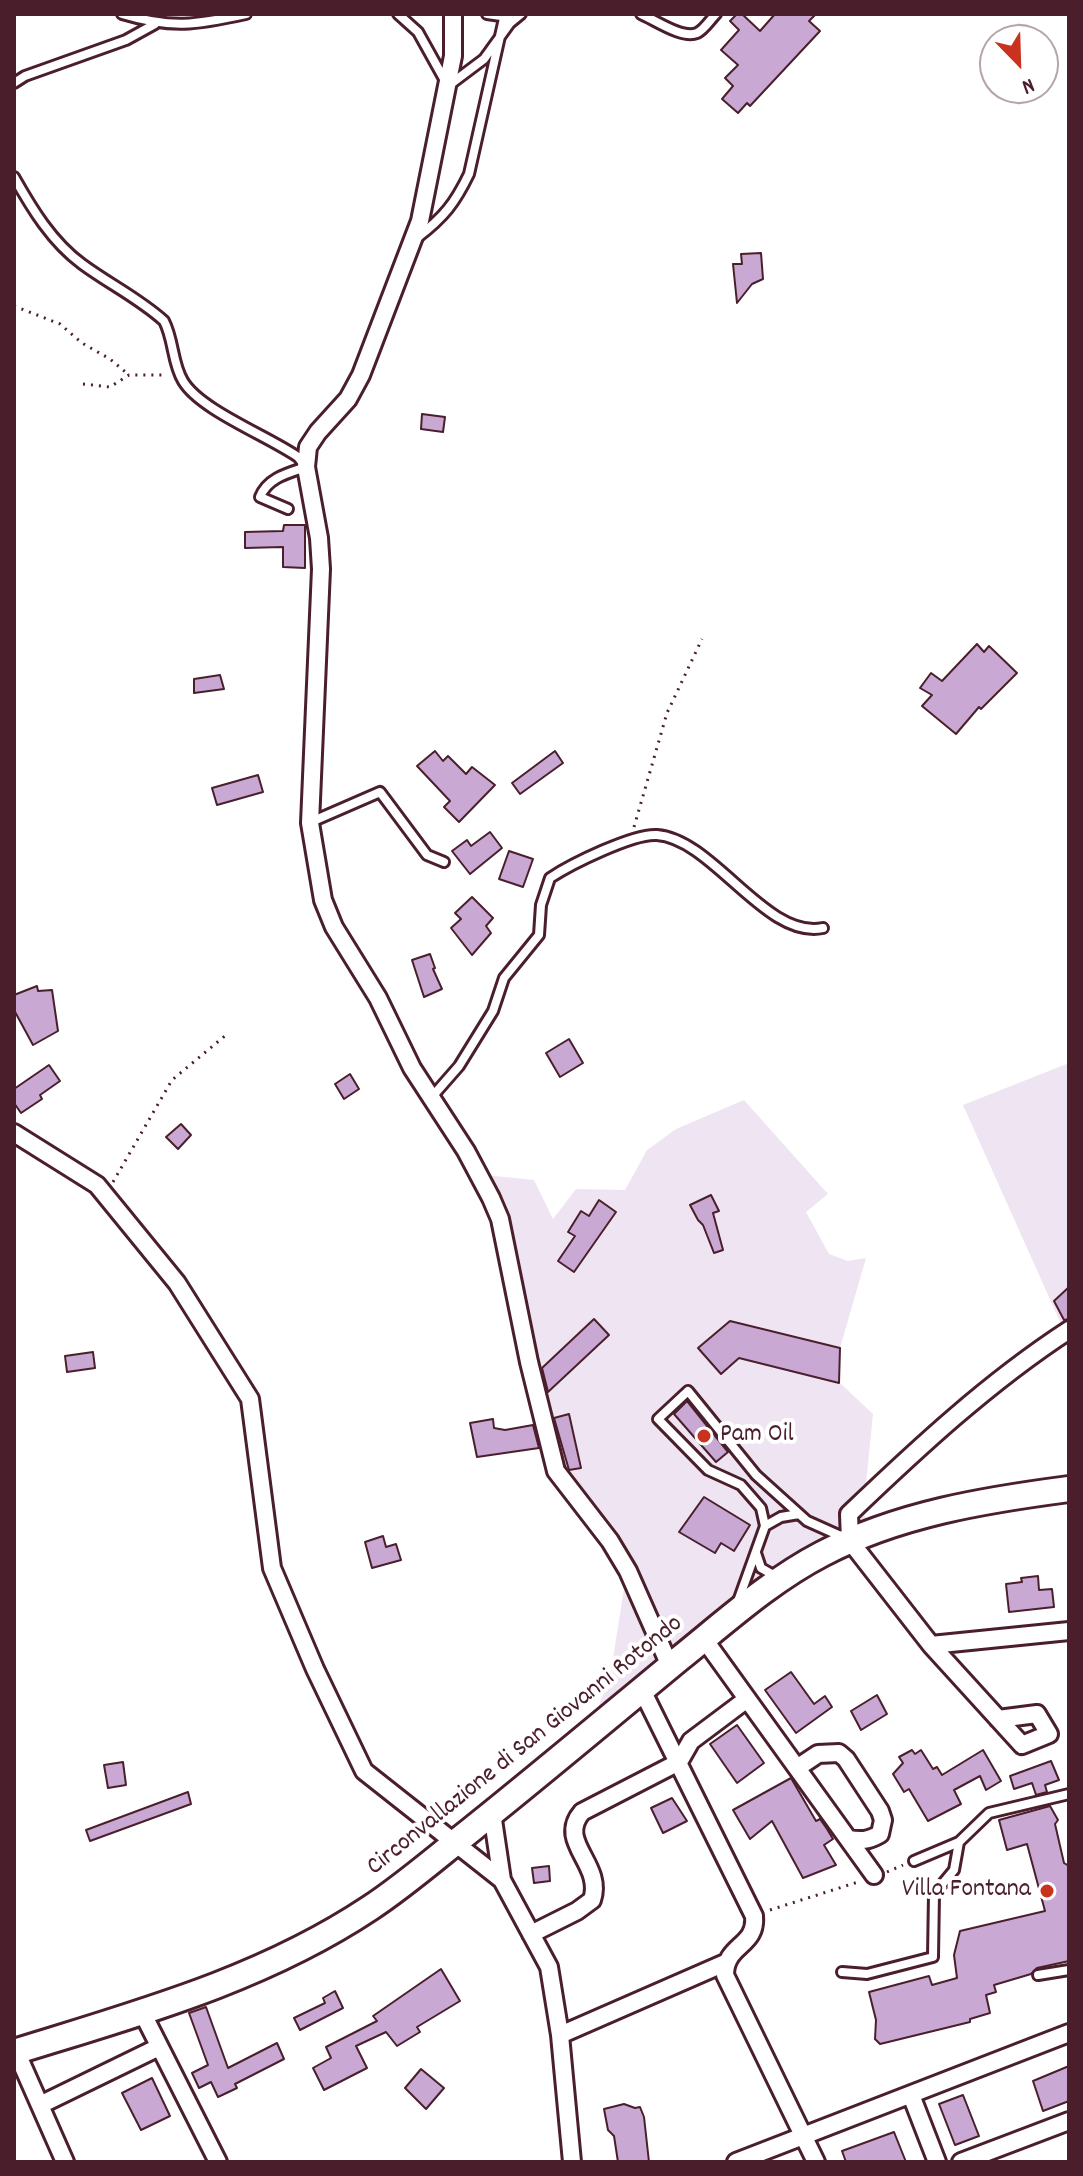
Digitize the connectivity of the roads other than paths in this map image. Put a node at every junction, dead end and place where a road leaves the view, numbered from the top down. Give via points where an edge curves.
1 (122, 14) edge
2 (246, 14) edge
3 (398, 14) edge
4 (453, 14) edge
5 (487, 14) edge
6 (641, 14) edge
7 (716, 14) edge
8 (505, 16) edge
9 (155, 24) junction
10 (503, 33) junction
11 (14, 83) edge
12 (448, 86) junction
13 (14, 177) edge
14 (411, 242) junction
15 (306, 467) junction
16 (288, 509) dead end
17 (310, 823) junction
18 (444, 862) dead end
19 (823, 928) dead end
20 (431, 1099) junction
21 (14, 1133) edge
22 (1069, 1330) edge
23 (1069, 1489) edge
24 (799, 1514) junction
25 (765, 1526) junction
26 (850, 1541) junction
27 (755, 1553) junction
28 (781, 1579) junction
29 (733, 1616) junction
30 (1069, 1631) edge
31 (704, 1639) junction
32 (931, 1645) junction
33 (670, 1666) junction
34 (642, 1690) junction
35 (747, 1699) junction
36 (998, 1719) dead end
37 (679, 1762) junction
38 (797, 1768) junction
39 (1069, 1794) edge
40 (492, 1813) junction
41 (848, 1839) junction
42 (959, 1842) junction
43 (454, 1843) junction
44 (914, 1861) road end
45 (874, 1875) road end
46 (502, 1880) junction
47 (531, 1934) junction
48 (725, 1963) junction
49 (1069, 1970) edge
50 (842, 1972) dead end
51 (1038, 1975) dead end
52 (142, 2012) junction
53 (1069, 2033) edge
54 (560, 2035) junction
55 (159, 2047) junction
56 (15, 2052) edge
57 (911, 2095) junction
58 (40, 2105) junction
59 (1069, 2121) edge
60 (804, 2136) junction
61 (65, 2162) edge
62 (218, 2162) edge
63 (572, 2162) edge
64 (736, 2162) edge
65 (816, 2162) edge
66 (937, 2162) edge
67 (961, 2162) edge

1 - 9 lane
2 - 9 lane via 196,24
3 - 12 lane via 418,32
4 - 12 street
5 - 8 lane
6 - 7 lane via 694,34
8 - 10 lane
8 - 10 lane via 521,14
9 - 11 lane
10 - 12 lane via 484,59
10 - 14 lane via 469,174 443,218
12 - 14 street
13 - 15 lane via 61,246 164,321 189,390
14 - 15 street via 361,375 308,447
15 - 16 lane via 262,491 260,497
15 - 17 street via 321,569
17 - 18 lane via 380,792 427,855
17 - 20 street via 323,900 334,927
19 - 20 lane via 795,928 673,838 642,835 584,859 550,878 539,935 504,978 493,1011
20 - 33 street via 466,1151 500,1219 556,1471 628,1571
21 - 43 street via 106,1195 177,1283 250,1399 272,1568 315,1669 364,1771
22 - 26 street via 971,1403 849,1514
23 - 26 main road, Circonvallazione di San Giovanni Rotondo via 936,1512
24 - 25 lane
24 - 25 lane via 756,1475 688,1391 658,1419 708,1470 741,1485 761,1508
24 - 26 lane
25 - 27 lane
26 - 28 main road, Circonvallazione di San Giovanni Rotondo
26 - 32 street
27 - 28 lane via 761,1568
27 - 29 lane
28 - 29 main road, Circonvallazione di San Giovanni Rotondo
29 - 31 main road, Circonvallazione di San Giovanni Rotondo
30 - 32 street
31 - 33 main road, Circonvallazione di San Giovanni Rotondo
31 - 35 street
32 - 36 street
33 - 34 main road, Circonvallazione di San Giovanni Rotondo
34 - 37 street
34 - 40 main road, Circonvallazione di San Giovanni Rotondo
35 - 37 street via 691,1741
35 - 38 street
37 - 47 street via 582,1812 572,1830 595,1882 592,1900
37 - 48 street via 754,1916 751,1935
38 - 41 street
38 - 41 street via 818,1754 839,1753 846,1759 883,1820 880,1834 871,1839
39 - 42 lane via 989,1813
40 - 43 main road, Circonvallazione di San Giovanni Rotondo
40 - 46 street
41 - 45 street
42 - 44 lane
42 - 50 lane via 954,1870 934,1894 933,1957 867,1974
43 - 46 street
43 - 52 main road, Circonvallazione di San Giovanni Rotondo via 371,1908 311,1943 257,1970
46 - 47 street
47 - 54 street via 549,1967
48 - 54 street
48 - 60 street via 728,1985
49 - 51 lane
52 - 55 street
52 - 56 main road, Circonvallazione di San Giovanni Rotondo
53 - 57 street
54 - 63 street
55 - 58 street
55 - 62 street
56 - 58 street
57 - 60 street
57 - 66 street
58 - 61 street
59 - 67 street
60 - 64 street
60 - 65 street

